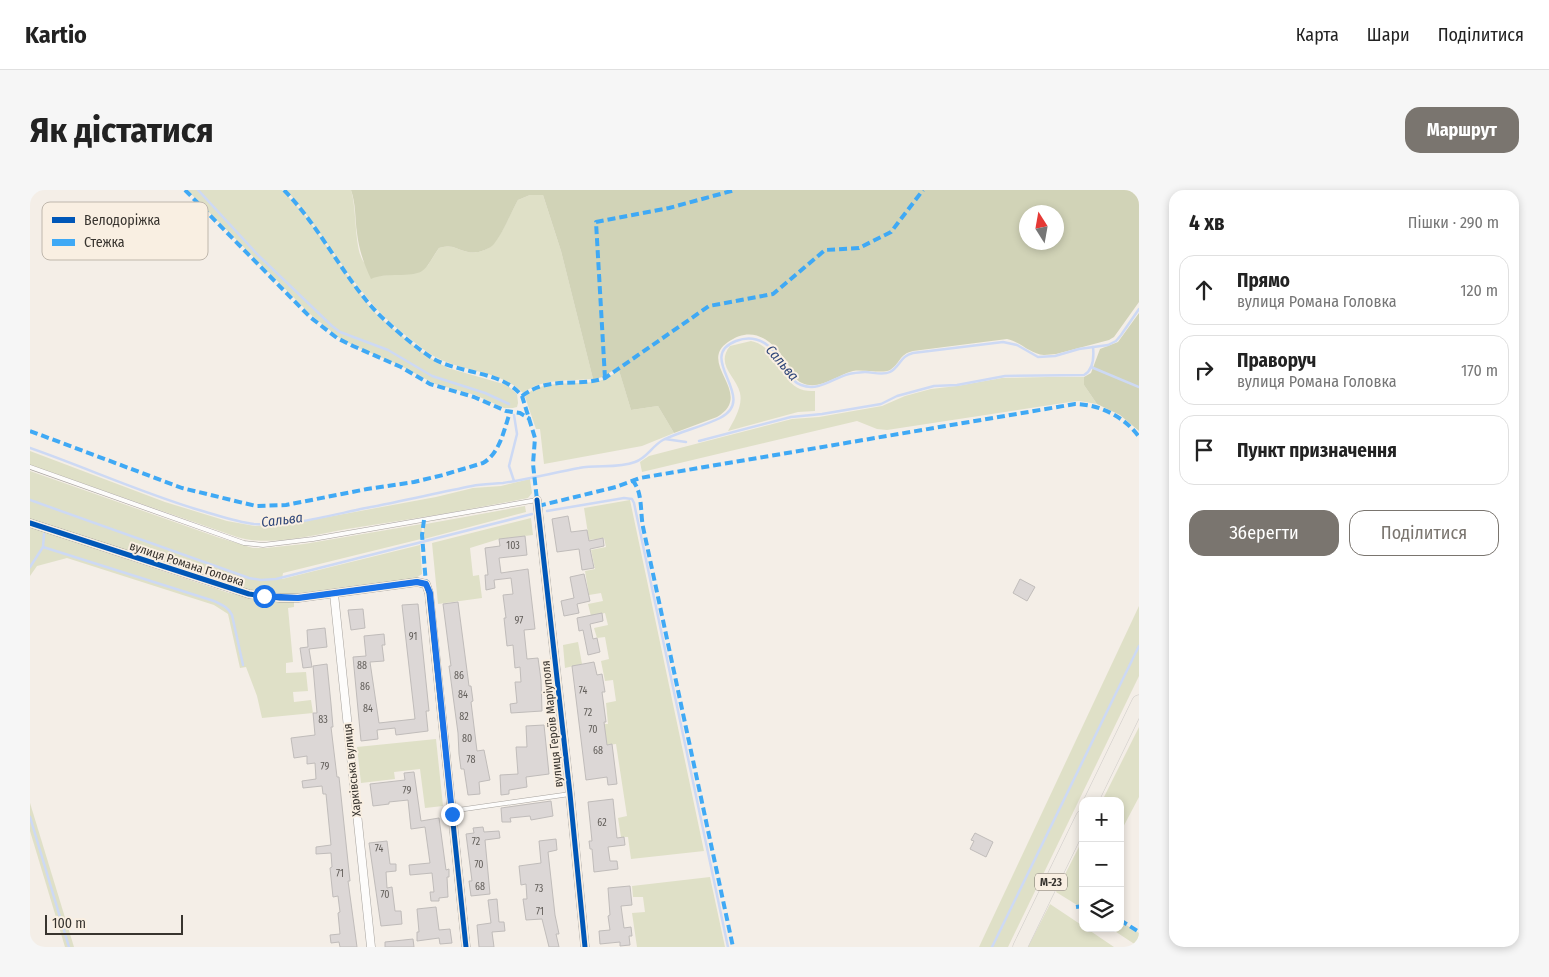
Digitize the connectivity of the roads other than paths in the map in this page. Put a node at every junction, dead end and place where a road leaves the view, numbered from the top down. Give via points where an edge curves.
1 (30, 467) edge
2 (537, 500) joint
3 (30, 523) edge
4 (334, 594) junction
5 (1139, 702) edge
6 (570, 794) junction
7 (1092, 797) edge
8 (451, 811) junction
9 (1079, 825) edge
10 (371, 947) edge
11 (466, 947) edge
12 (585, 947) edge
13 (1020, 947) edge

1 - 2 lane via 244,543 255,544 313,539
2 - 6 street, вулиця Героїв Маріуполя
3 - 4 street, вулиця Романа Головка via 242,593 287,599
4 - 8 street, вулиця Романа Головка via 417,582 426,584 430,593
4 - 10 street, Харківська вулиця
5 - 7 highway
6 - 8 lane
6 - 12 street, вулиця Героїв Маріуполя
8 - 11 street, вулиця Романа Головка
9 - 13 highway, М-23

